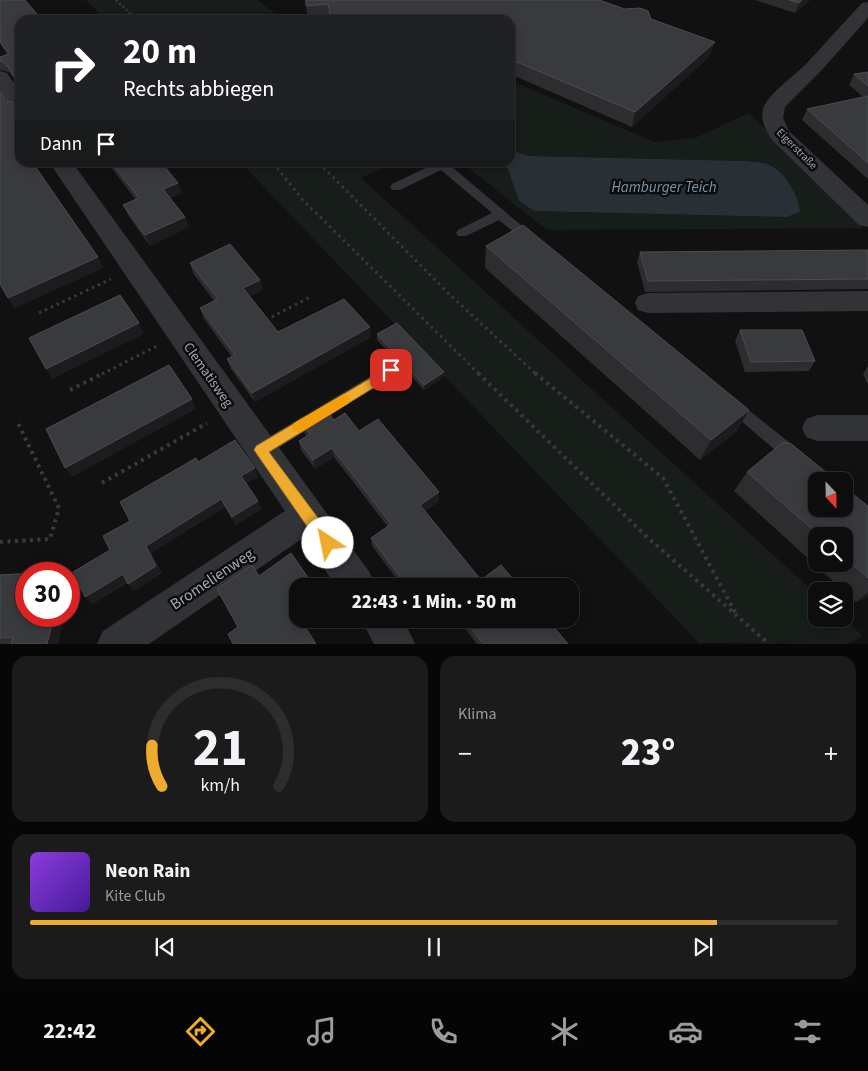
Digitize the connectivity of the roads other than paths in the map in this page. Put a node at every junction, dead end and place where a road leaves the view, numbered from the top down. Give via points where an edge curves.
1 (868, 7) edge
2 (0, 77) edge
3 (15, 99) edge
4 (63, 167) edge
5 (438, 167) edge
6 (444, 167) edge
7 (396, 187) dead end
8 (500, 214) junction
9 (868, 219) edge
10 (462, 233) dead end
11 (538, 245) edge
12 (868, 302) edge
13 (648, 303) dead end
14 (391, 370) dead end
15 (718, 394) edge
16 (817, 428) dead end
17 (868, 428) edge
18 (260, 450) junction
19 (802, 463) edge
20 (308, 515) junction
21 (351, 578) edge
22 (385, 628) edge
23 (116, 644) edge
24 (396, 644) edge

1 - 9 street, Eigerstraße via 775,105 772,113 772,120 781,136
2 - 3 street
4 - 18 street, Clematisweg
5 - 7 lane
6 - 8 lane
8 - 10 lane
8 - 11 lane
12 - 13 street
14 - 18 lane
15 - 19 lane
16 - 17 street
18 - 20 street, Clematisweg
20 - 21 street, Clematisweg
20 - 23 street, Bromelienweg
22 - 24 street

